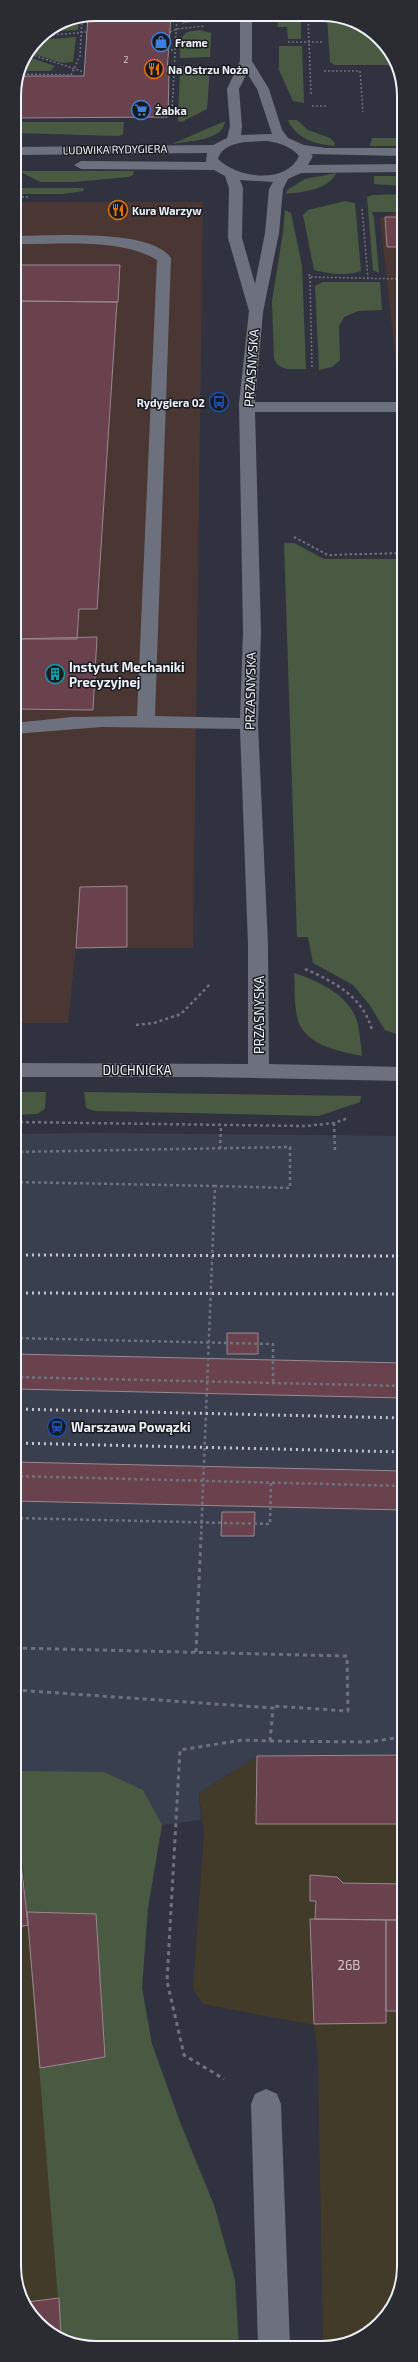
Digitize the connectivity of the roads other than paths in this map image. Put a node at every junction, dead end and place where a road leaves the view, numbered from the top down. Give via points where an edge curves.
1 (246, 21) edge
2 (246, 61) junction
3 (233, 140) junction
4 (283, 140) junction
5 (216, 149) junction
6 (301, 149) junction
7 (21, 151) edge
8 (397, 152) edge
9 (67, 164) dead end
10 (215, 166) junction
11 (397, 168) edge
12 (299, 170) junction
13 (230, 175) junction
14 (283, 176) junction
15 (21, 240) edge
16 (256, 312) junction
17 (248, 407) junction
18 (397, 407) edge
19 (146, 722) junction
20 (249, 724) junction
21 (21, 728) edge
22 (21, 1070) edge
23 (259, 1071) junction
24 (397, 1074) edge
25 (266, 2104) road end
26 (274, 2341) edge

1 - 2 street
2 - 3 street via 233,89 236,126
2 - 4 street via 263,89 276,130
3 - 4 street
3 - 5 street
4 - 6 street
5 - 7 street, LUDWIKA RYDYGIERA
5 - 10 street via 212,154
6 - 8 street via 326,152
6 - 12 street via 306,156 305,163
9 - 10 street, LUDWIKA RYDYGIERA
10 - 13 street
11 - 12 street
12 - 14 street
13 - 14 street via 247,178
13 - 16 street, PRZASNYSKA via 236,188 235,238
14 - 16 street, PRZASNYSKA via 276,190 272,233
15 - 19 street via 122,241 148,248 164,258
16 - 17 street, PRZASNYSKA
17 - 18 street
17 - 20 street, PRZASNYSKA via 252,632
19 - 20 street
19 - 21 street via 44,724
20 - 23 street, PRZASNYSKA via 258,945
22 - 23 street, DUCHNICKA
23 - 24 street, DUCHNICKA
25 - 26 street

